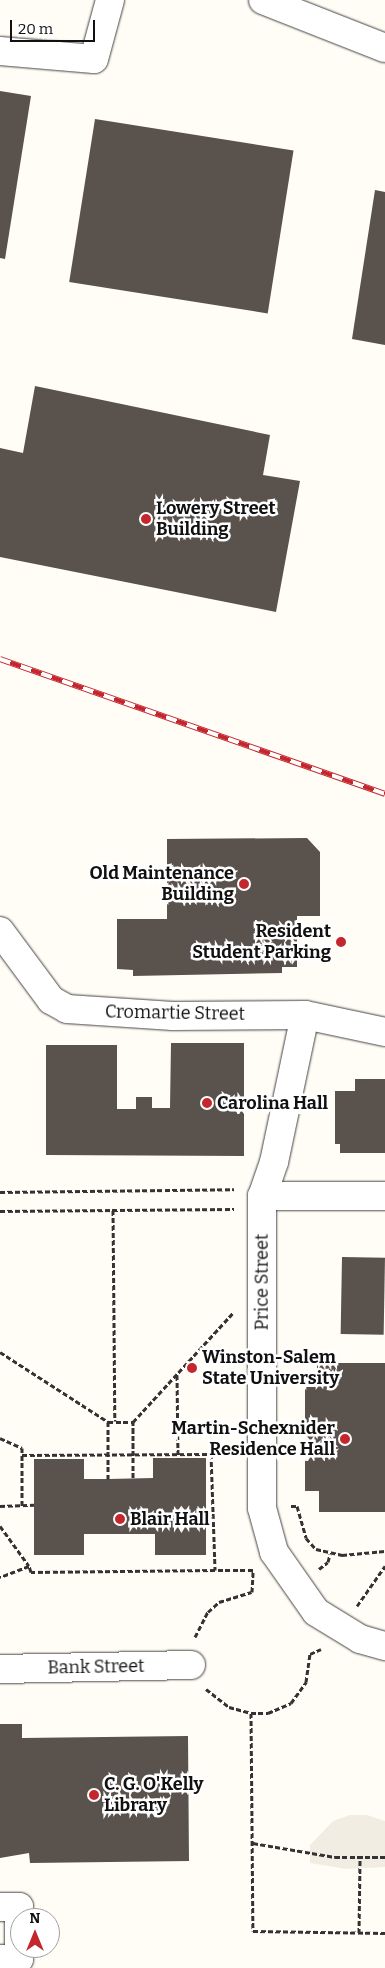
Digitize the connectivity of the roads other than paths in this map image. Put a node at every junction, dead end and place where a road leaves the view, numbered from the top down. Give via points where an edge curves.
1 (110, 0) edge
2 (263, 0) edge
3 (385, 48) edge
4 (0, 51) edge
5 (0, 931) edge
6 (305, 1015) junction
7 (385, 1032) edge
8 (264, 1192) junction
9 (385, 1196) edge
10 (385, 1646) edge
11 (191, 1665) road end
12 (0, 1668) edge
13 (0, 1906) edge
14 (0, 1959) edge

1 - 4 street via 94,59
2 - 3 street
5 - 6 street, Cromartie Street via 51,1000 67,1009 173,1016
6 - 7 street, Cromartie Street
6 - 8 street, Price Street via 274,1162
8 - 9 street
8 - 10 street, Price Street via 262,1508 274,1552 316,1612 360,1639
11 - 12 street, Bank Street
13 - 14 street via 19,1906 19,1959

